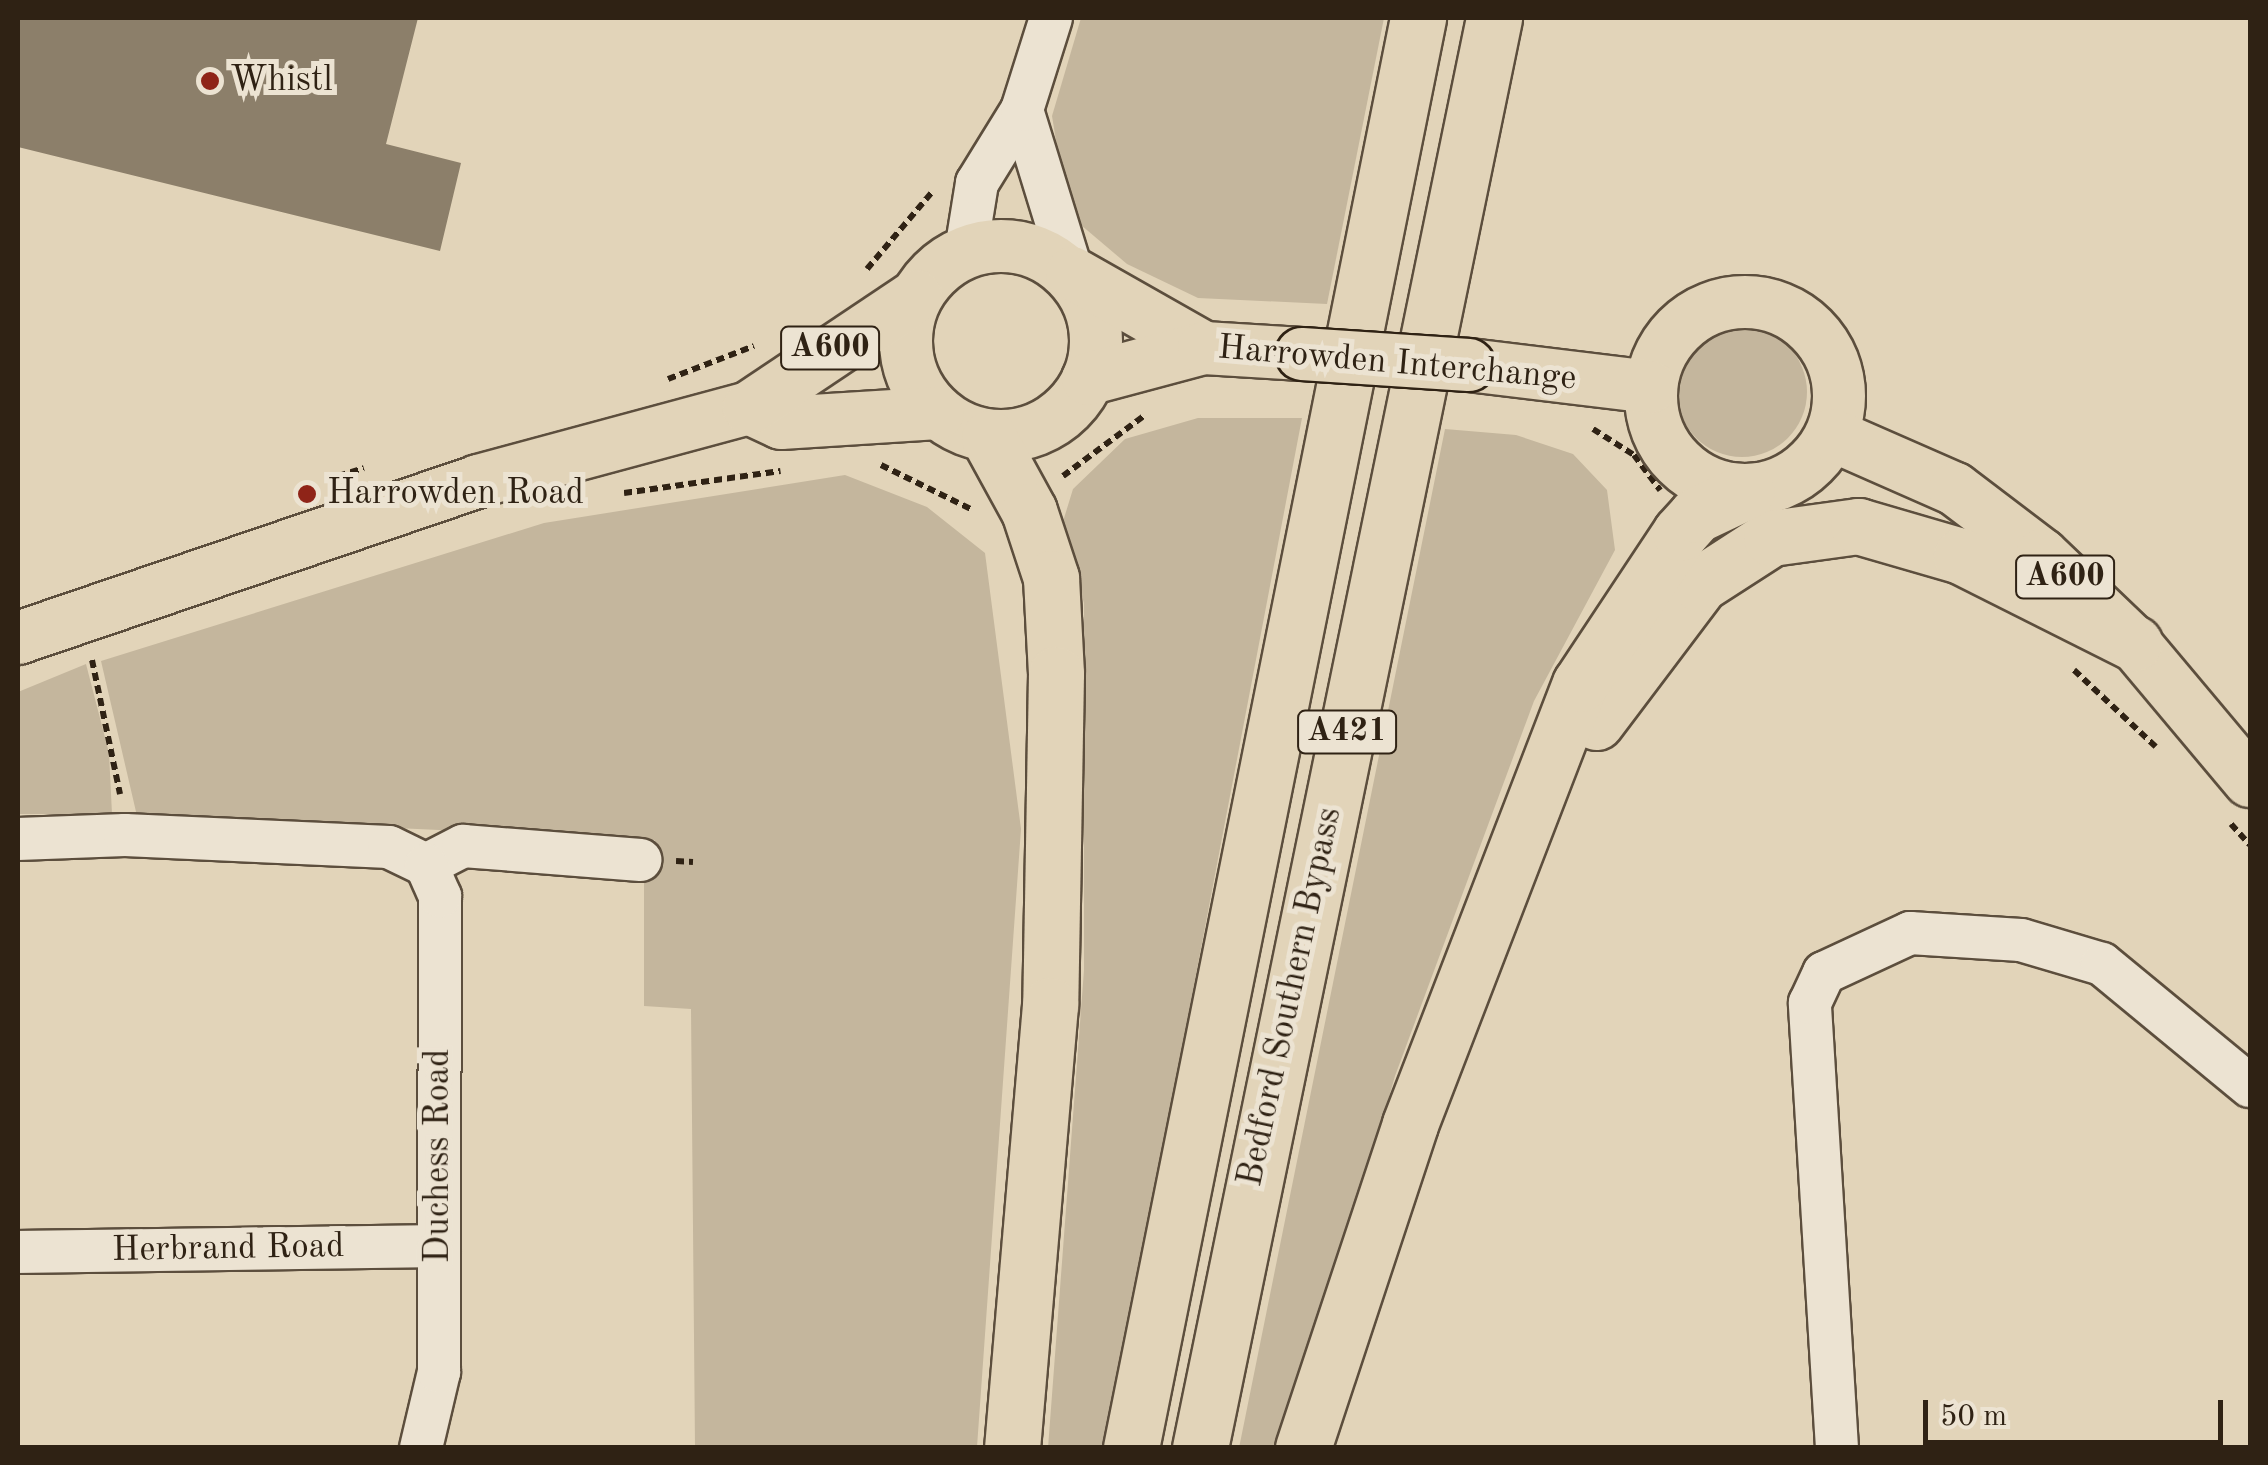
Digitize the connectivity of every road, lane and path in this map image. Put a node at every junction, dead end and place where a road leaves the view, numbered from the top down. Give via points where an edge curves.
1 (1051, 18) edge
2 (1418, 18) edge
3 (1494, 18) edge
4 (1022, 110) junction
5 (966, 250) junction
6 (1072, 274) junction
7 (916, 296) junction
8 (1204, 348) junction
9 (1088, 379) junction
10 (1650, 387) junction
11 (749, 408) junction
12 (938, 413) junction
13 (1149, 414) dead end
14 (1578, 421) dead end
15 (1832, 434) junction
16 (989, 438) junction
17 (871, 463) dead end
18 (799, 469) dead end
19 (1050, 488) dead end
20 (1747, 490) junction
21 (610, 494) dead end
22 (1654, 504) dead end
23 (982, 516) dead end
24 (18, 638) edge
25 (2134, 643) junction
26 (89, 648) dead end
27 (2061, 660) dead end
28 (2169, 760) dead end
29 (2237, 799) edge
30 (1520, 825) junction
31 (125, 835) junction
32 (18, 839) edge
33 (2250, 844) edge
34 (640, 860) dead end
35 (426, 864) junction
36 (2250, 1086) edge
37 (439, 1246) junction
38 (18, 1252) edge
39 (421, 1448) edge
40 (1012, 1448) edge
41 (1130, 1448) edge
42 (1200, 1448) edge
43 (1304, 1448) edge
44 (1837, 1448) edge

1 - 4 street
2 - 41 highway, Bedford Southern Bypass / A421
3 - 42 highway, Bedford Southern Bypass / A421
4 - 5 street via 977,182
4 - 6 street
5 - 6 main road via 997,243 1022,247
5 - 7 main road
6 - 8 main road
6 - 9 main road via 1089,310
7 - 11 main road, A600
7 - 12 main road via 910,361
8 - 9 main road, Harrowden Interchange
8 - 10 main road, Harrowden Interchange, bridge via 1469,365
9 - 16 main road via 1049,426 1020,437
10 - 15 main road via 1659,355 1678,328 1704,309 1736,301 1769,304 1799,317 1822,340 1836,370 1840,402
10 - 20 main road via 1659,433 1687,471 1715,486
11 - 12 main road via 781,423
11 - 24 main road, A600 via 478,481
12 - 16 main road
13 - 19 path via 1100,443
14 - 22 path via 1634,455 1660,490
15 - 20 main road via 1798,475
15 - 25 main road, A600 via 1955,488 2042,555
16 - 40 highway via 1029,511 1051,578 1056,674 1050,1005
17 - 23 path via 923,480
18 - 21 path
20 - 30 highway via 1696,515 1640,591 1580,684
25 - 29 main road, A600
25 - 30 highway via 1960,556 1858,526 1771,538 1700,584
26 - 31 path via 115,753
27 - 28 path via 2101,690
29 - 33 path
30 - 43 highway via 1410,1124
31 - 32 street
31 - 35 street via 389,846
34 - 35 street via 463,846
35 - 37 street, Duchess Road via 440,896
36 - 44 street via 2102,964 2021,940 1910,933 1824,972 1810,1003
37 - 38 street, Herbrand Road
37 - 39 street, Duchess Road via 439,1372

